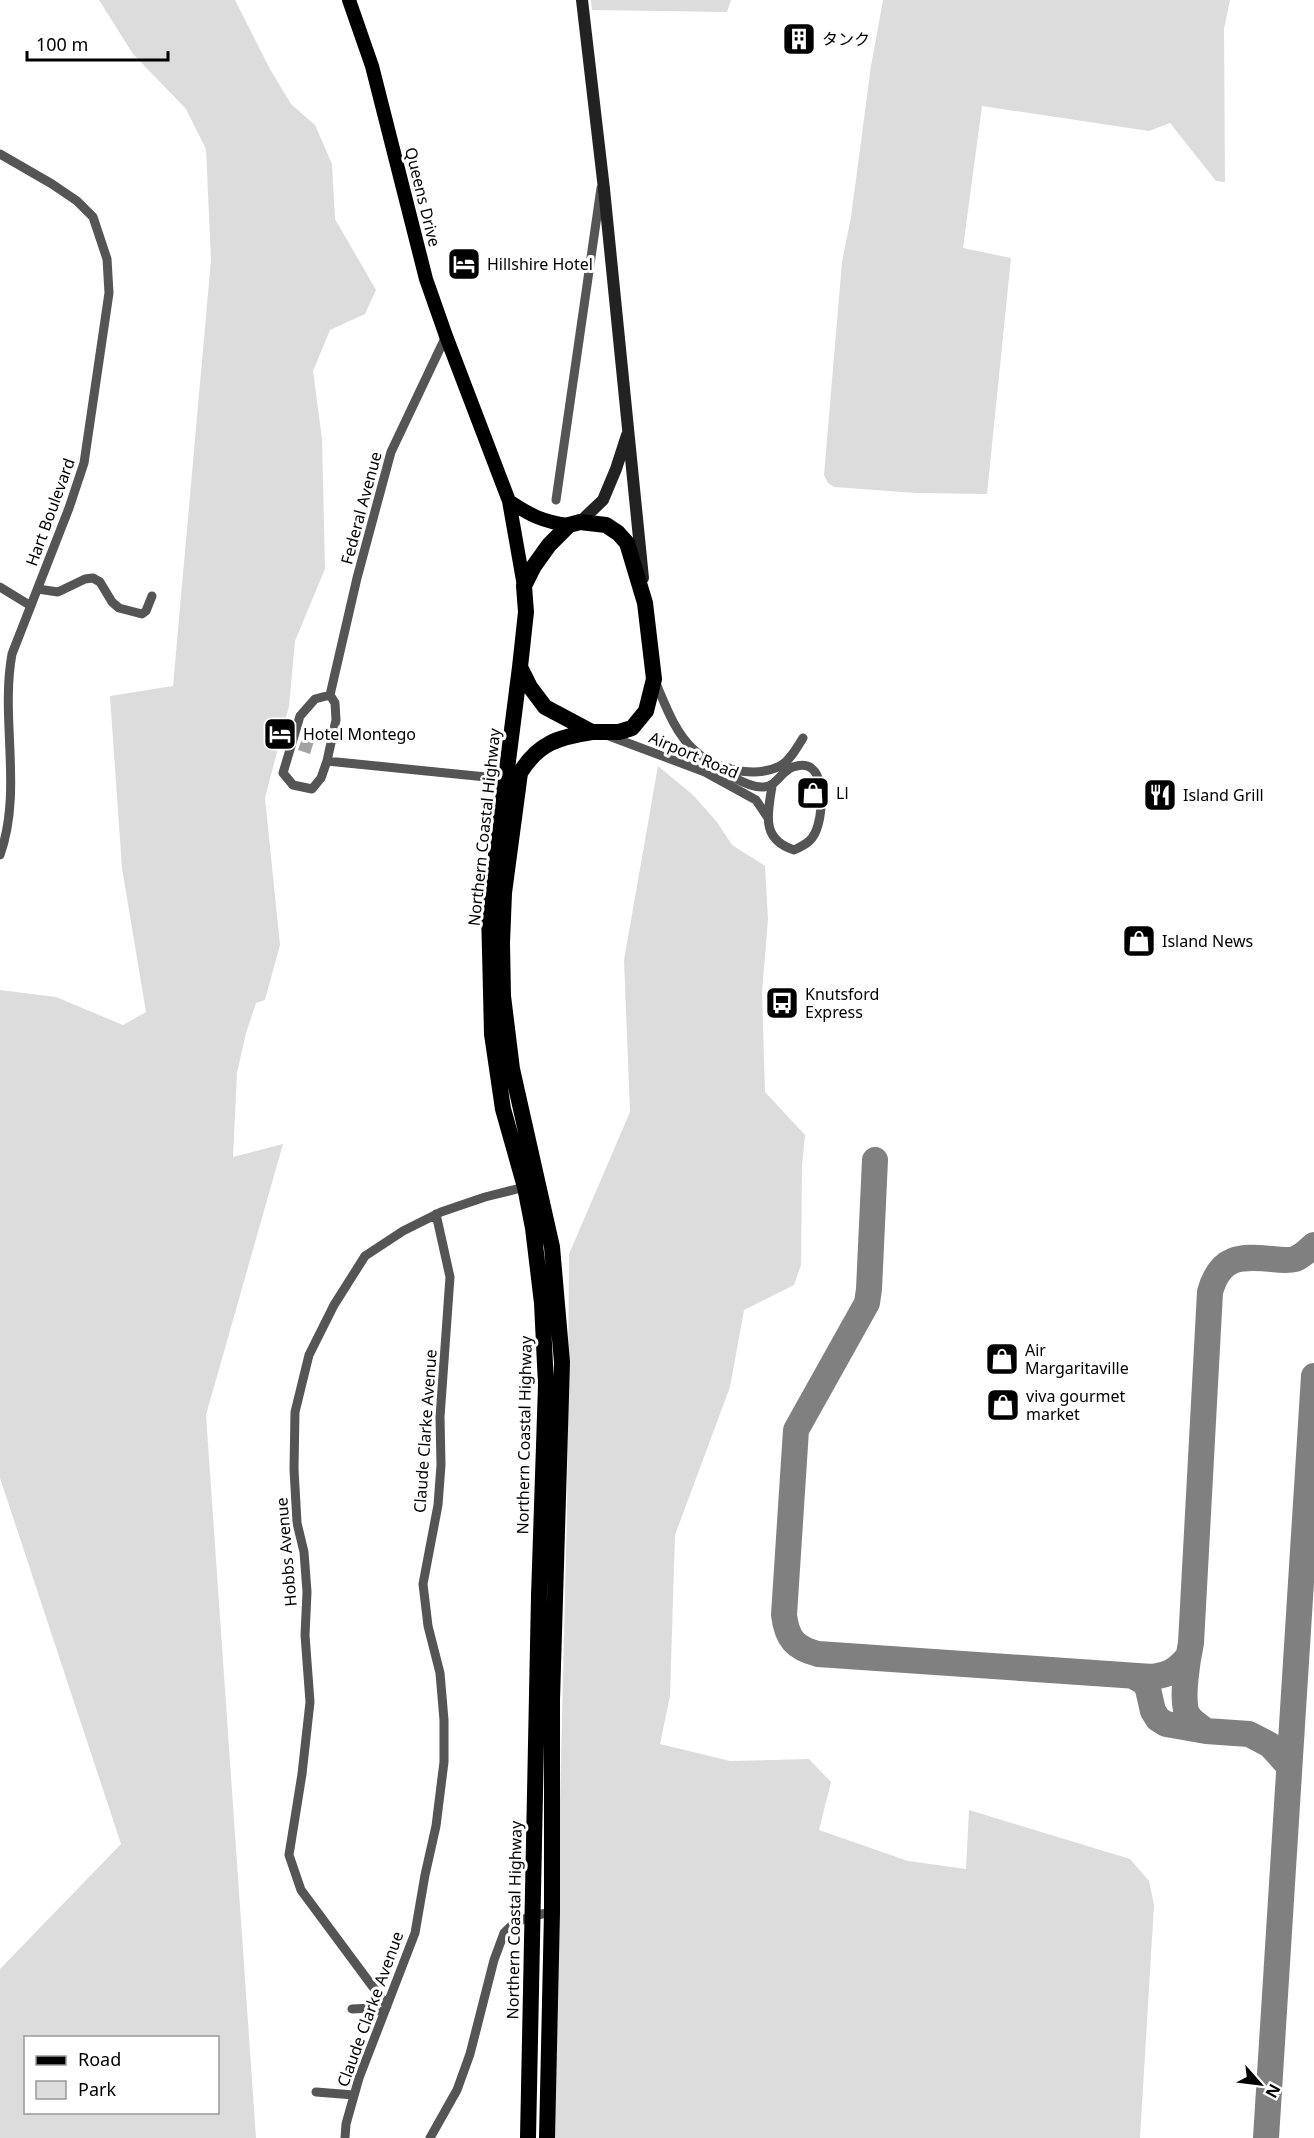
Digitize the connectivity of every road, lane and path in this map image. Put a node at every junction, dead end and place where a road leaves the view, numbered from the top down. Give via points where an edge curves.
1 (349, 0) edge
2 (582, 0) edge
3 (0, 154) edge
4 (602, 177) junction
5 (446, 336) junction
6 (629, 428) junction
7 (556, 500) dead end
8 (509, 501) junction
9 (575, 524) junction
10 (524, 586) junction
11 (0, 587) edge
12 (38, 589) junction
13 (152, 596) dead end
14 (645, 603) junction
15 (31, 606) junction
16 (519, 667) junction
17 (3, 676) edge
18 (654, 679) junction
19 (330, 695) junction
20 (596, 732) junction
21 (804, 738) dead end
22 (327, 761) junction
23 (729, 768) junction
24 (506, 779) junction
25 (772, 786) junction
26 (768, 818) junction
27 (0, 855) edge
28 (525, 1186) junction
29 (435, 1214) junction
30 (552, 1912) junction
31 (532, 1916) junction
32 (352, 2009) dead end
33 (385, 2009) junction
34 (316, 2092) dead end
35 (354, 2095) junction
36 (345, 2138) edge
37 (430, 2138) edge
38 (528, 2138) edge
39 (547, 2138) edge

1 - 5 main road, Queens Drive via 372,66 426,279
2 - 4 main road
3 - 12 street, Hart Boulevard via 77,201 93,217 107,259 109,293 84,463
4 - 6 main road
4 - 7 street
5 - 8 main road, Queens Drive
5 - 19 street, Federal Avenue via 391,452
6 - 9 main road via 603,500
6 - 14 main road
8 - 9 main road via 534,518
8 - 10 main road, Queens Drive
9 - 10 highway via 549,545
9 - 14 highway via 606,525 627,543
10 - 16 highway via 526,612
11 - 15 street
12 - 13 street via 58,592 93,578 118,608 142,614
12 - 15 street, Hart Boulevard
14 - 18 highway
15 - 17 street, Hart Boulevard
16 - 20 highway via 545,707
16 - 24 highway, Northern Coastal Highway
17 - 27 street, Hart Boulevard via 10,801
18 - 20 highway via 646,711 632,728
18 - 23 street, Airport Road via 672,719 693,750
19 - 22 street via 336,720
19 - 22 street via 315,699 300,716 283,773 293,785 312,789
20 - 26 street, Airport Road via 705,772 756,800
20 - 30 highway, Northern Coastal Highway via 544,746 529,757 520,773 504,893 502,943 503,996 512,1069 552,1247 562,1362 552,1700
21 - 23 street, Airport Road via 782,765 767,771
22 - 24 street
23 - 25 street, Airport Road via 733,777 744,783 762,788
24 - 28 highway, Northern Coastal Highway via 489,910 492,1034 503,1109
25 - 26 street
25 - 26 street, Airport Road via 790,768 807,767 820,780 822,812 810,843 794,850 773,836
28 - 29 street, Hobbs Avenue
28 - 31 highway, Northern Coastal Highway via 542,1303 546,1385
29 - 33 street, Claude Clarke Avenue via 450,1277 438,1505 423,1584 440,1673 444,1762 415,1933
29 - 33 street, Hobbs Avenue via 365,1256 309,1355 295,1412 294,1469 307,1592 305,1635 310,1702 289,1855 301,1890
30 - 31 street
30 - 39 highway, Northern Coastal Highway
31 - 37 street via 514,1923 504,1933 467,2063
31 - 38 highway, Northern Coastal Highway
32 - 33 street
33 - 35 street, Claude Clarke Avenue
34 - 35 street
35 - 36 street, Claude Clarke Avenue

